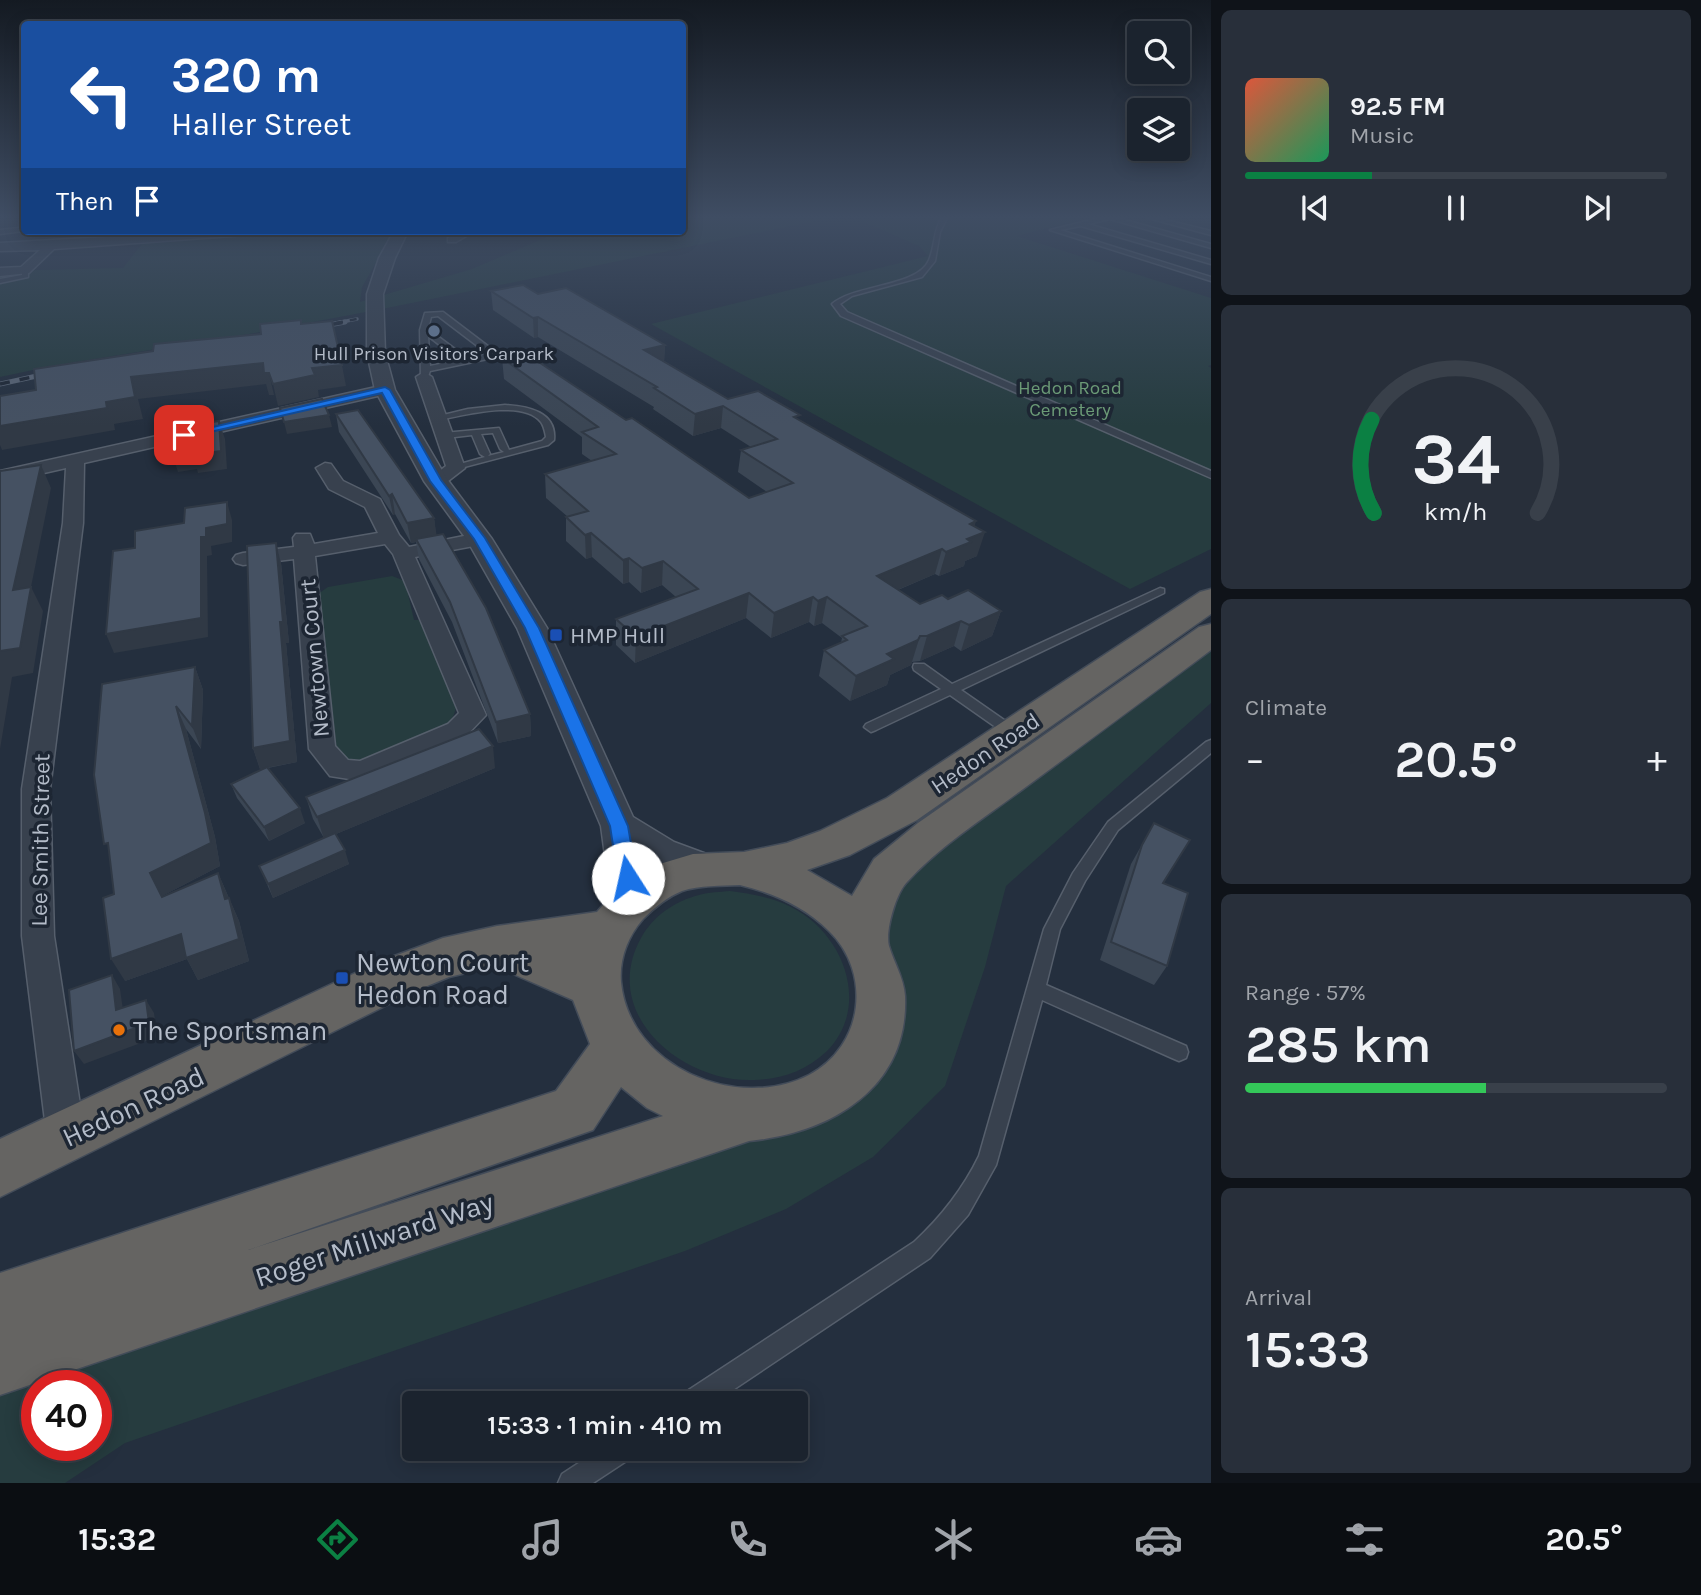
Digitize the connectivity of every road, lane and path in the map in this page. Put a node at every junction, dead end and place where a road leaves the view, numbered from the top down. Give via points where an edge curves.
1 (377, 287) edge
2 (879, 287) edge
3 (425, 330) junction
4 (467, 362) junction
5 (429, 369) junction
6 (385, 390) junction
7 (439, 417) junction
8 (475, 432) junction
9 (446, 435) junction
10 (505, 449) dead end
11 (485, 454) dead end
12 (75, 460) junction
13 (325, 468) dead end
14 (446, 475) junction
15 (1211, 475) edge
16 (0, 477) edge
17 (479, 538) junction
18 (304, 545) junction
19 (396, 545) junction
20 (243, 559) dead end
21 (1160, 591) dead end
22 (1211, 599) edge
23 (1211, 634) edge
24 (919, 667) dead end
25 (951, 690) junction
26 (871, 727) dead end
27 (1012, 732) junction
28 (1211, 745) edge
29 (619, 826) junction
30 (723, 869) junction
31 (617, 918) junction
32 (865, 943) junction
33 (497, 946) junction
34 (596, 987) junction
35 (1036, 989) junction
36 (618, 1048) junction
37 (1180, 1052) dead end
38 (748, 1115) junction
39 (66, 1137) junction
40 (0, 1169) edge
41 (0, 1304) edge
42 (0, 1362) edge
43 (710, 1391) edge
44 (604, 1461) edge
45 (571, 1483) edge

1 - 6 street via 376,353
2 - 15 lane via 836,304 844,314
3 - 4 lane
3 - 4 lane via 428,315 440,314 494,355
3 - 5 lane
4 - 5 lane
5 - 7 street
6 - 12 street
6 - 14 street
7 - 9 street
7 - 14 lane via 524,407 551,431 545,443
8 - 9 lane
8 - 10 lane via 496,430
8 - 11 lane
9 - 14 street
12 - 16 street
12 - 39 street, Lee Smith Street via 74,523 36,789 38,936
13 - 19 street, Newtown Court via 336,485 373,503
14 - 17 street
17 - 19 street, Newtown Court
17 - 29 street via 532,628
18 - 19 street, Newtown Court
18 - 19 street, Newtown Court via 322,749 340,769 362,771 457,730 473,715
18 - 20 street, Newtown Court
21 - 25 lane
22 - 27 highway, Hedon Road
23 - 32 highway, Hedon Road via 933,834 890,872 872,901
24 - 25 lane
25 - 26 lane
25 - 27 lane
27 - 30 highway, Hedon Road via 902,809 835,844 790,859
28 - 35 lane via 1113,826 1052,929
29 - 30 street via 661,852
29 - 31 street via 628,878
30 - 31 highway, Hedon Road via 676,875 649,888
30 - 32 highway via 777,876 812,891 842,914
31 - 33 highway, Hedon Road
31 - 34 highway via 598,957
32 - 38 highway via 881,981 882,1020 867,1058 839,1089 797,1109
33 - 34 highway
33 - 39 highway, Hedon Road via 443,958 398,976
34 - 36 highway via 603,1018
35 - 37 lane
35 - 43 lane via 989,1158 953,1220 922,1250
36 - 38 highway via 642,1074 673,1095 709,1110
36 - 41 highway via 574,1111
38 - 42 highway, Roger Millward Way
39 - 40 highway, Hedon Road
44 - 45 lane

